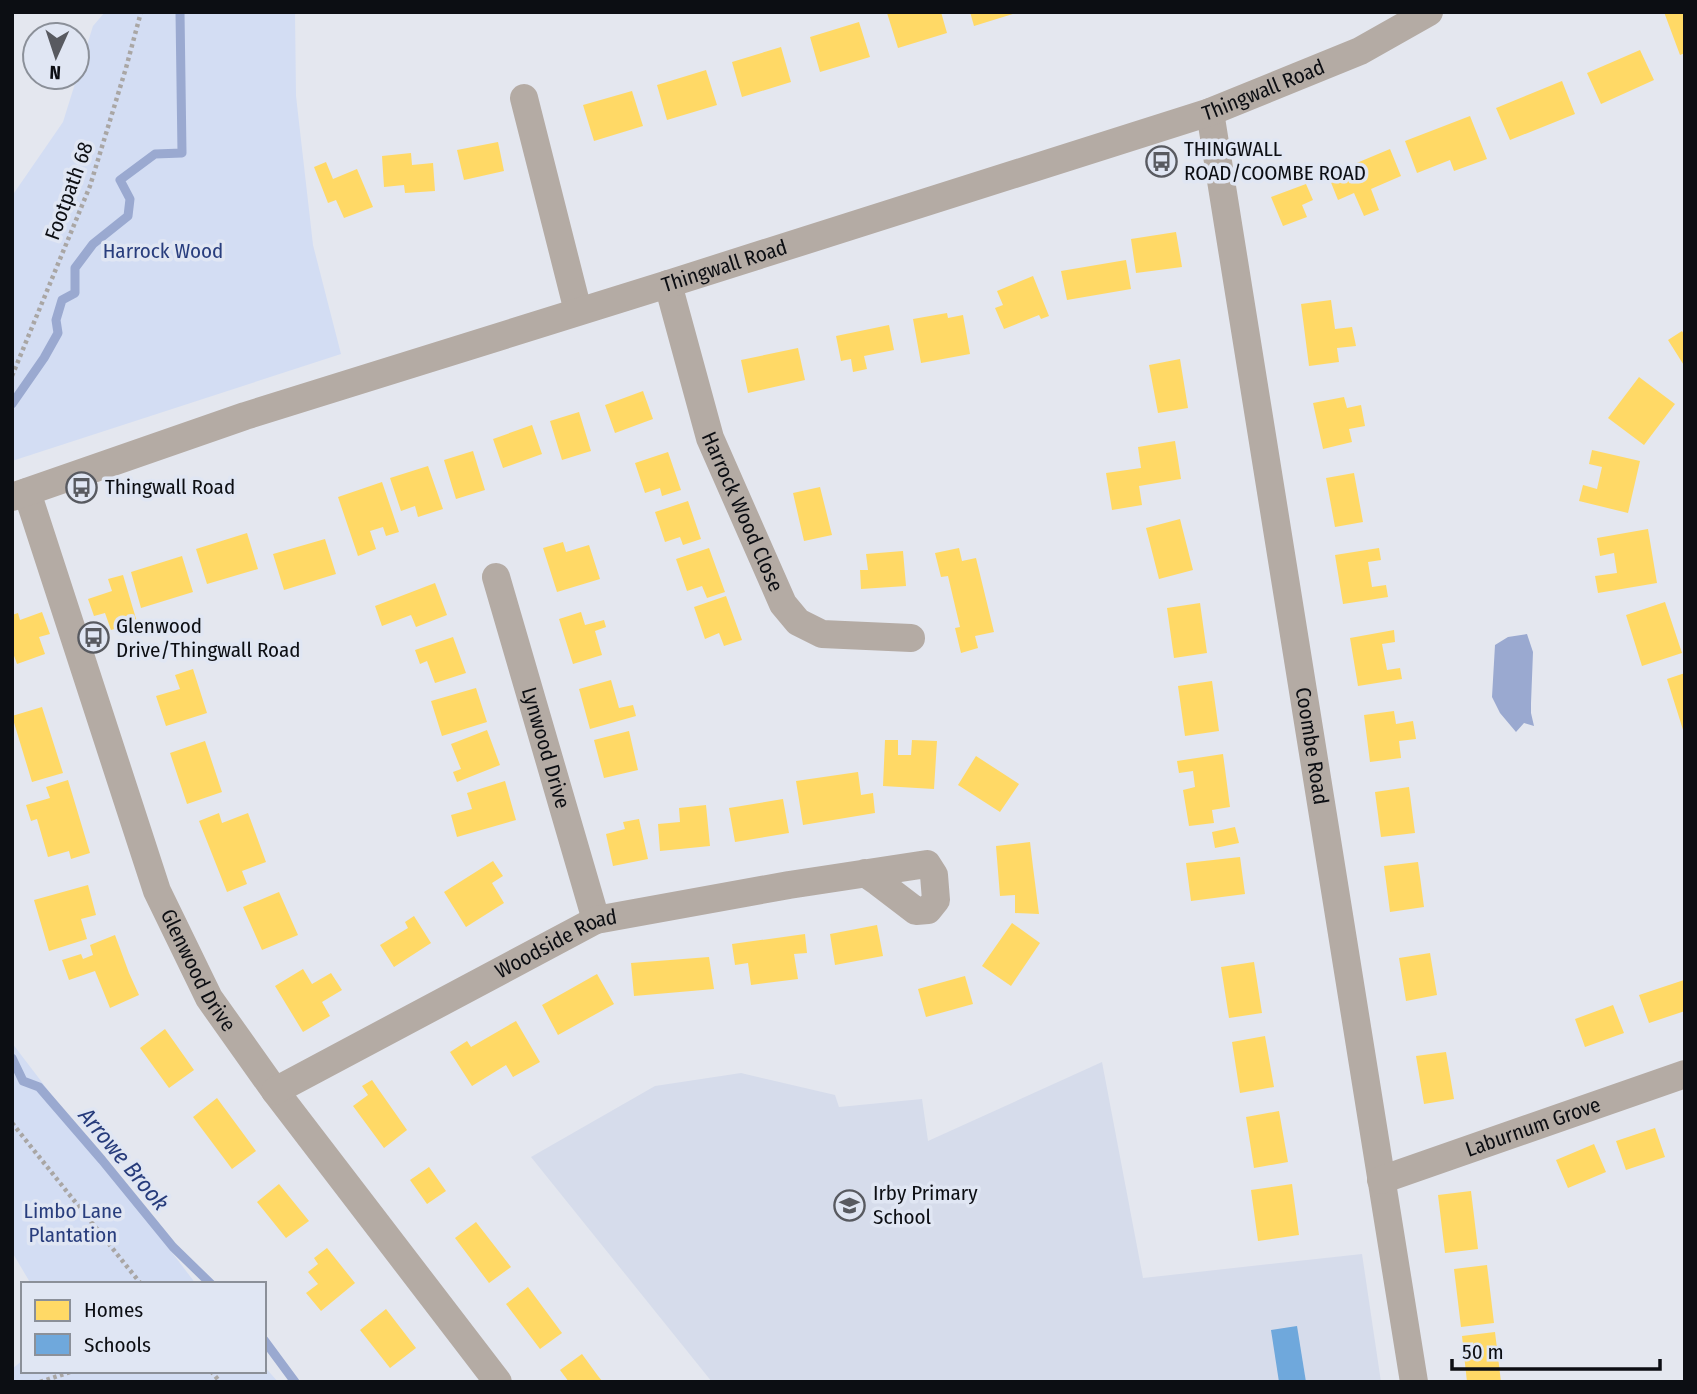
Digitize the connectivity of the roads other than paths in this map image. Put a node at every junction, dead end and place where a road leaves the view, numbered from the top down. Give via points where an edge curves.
1 (1429, 12) edge
2 (524, 99) dead end
3 (1210, 112) junction
4 (668, 284) junction
5 (578, 311) junction
6 (20, 495) edge
7 (496, 577) dead end
8 (911, 639) dead end
9 (865, 873) dead end
10 (596, 920) junction
11 (1685, 1074) edge
12 (275, 1091) junction
13 (1381, 1180) junction
14 (498, 1382) edge
15 (1414, 1382) edge

1 - 3 street, Thingwall Road via 1360,51
2 - 5 street
3 - 4 street, Thingwall Road
3 - 13 street, Coombe Road
4 - 5 street, Thingwall Road
4 - 8 street, Harrock Wood Close via 710,438 783,604 798,622 822,634
5 - 6 street, Thingwall Road via 245,416
6 - 12 street, Glenwood Drive via 158,891 209,998
7 - 10 street, Lynwood Drive
9 - 10 street, Woodside Road
10 - 12 street, Woodside Road
11 - 13 street, Laburnum Grove
12 - 14 street, Glenwood Drive
13 - 15 street, Coombe Road

